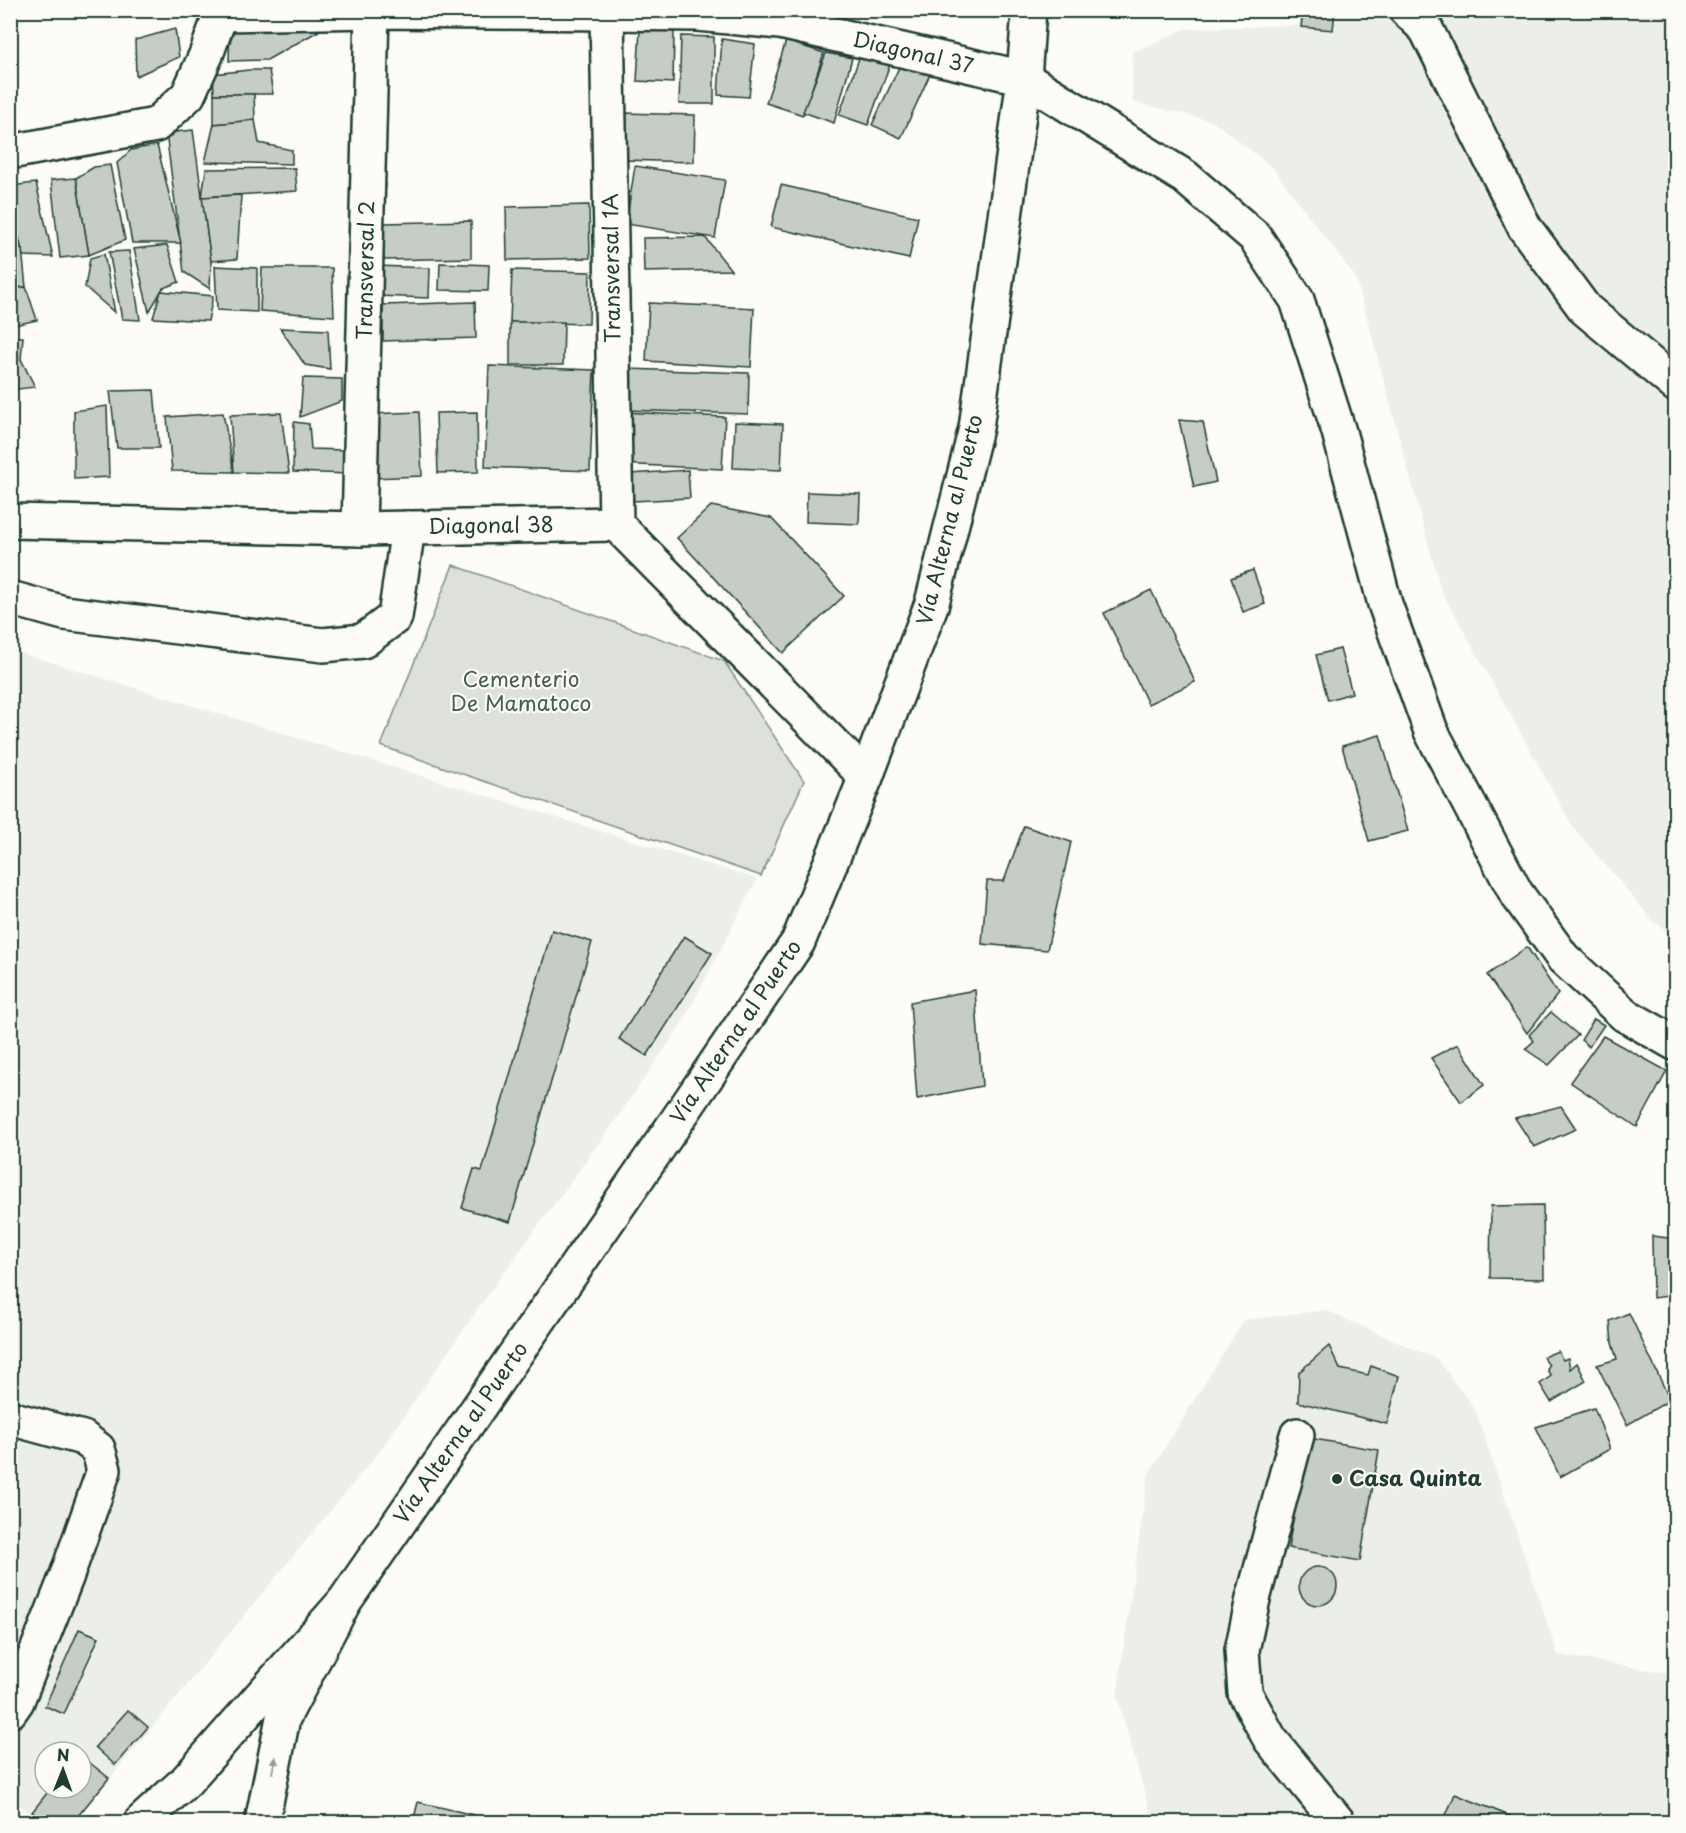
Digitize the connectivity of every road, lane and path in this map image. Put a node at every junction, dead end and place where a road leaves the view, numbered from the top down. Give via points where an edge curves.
1 (1029, 10) edge
2 (1406, 10) edge
3 (372, 11) edge
4 (220, 12) edge
5 (607, 13) junction
6 (1024, 78) junction
7 (10, 152) edge
8 (1676, 385) edge
9 (10, 521) edge
10 (616, 524) junction
11 (408, 528) junction
12 (359, 529) junction
13 (10, 598) edge
14 (866, 777) junction
15 (1676, 1044) edge
16 (10, 1418) edge
17 (1297, 1435) dead end
18 (344, 1602) junction
19 (10, 1711) edge
20 (186, 1781) junction
21 (141, 1822) edge
22 (175, 1822) edge
23 (262, 1822) edge
24 (1338, 1822) edge

1 - 6 main road, Vía Alterna al Puerto
2 - 8 main road via 1426,29 1525,228 1585,309
3 - 4 main road, Diagonal 37
3 - 5 main road, Diagonal 37
3 - 12 main road, Transversal 2
4 - 7 main road, Diagonal 37 via 188,95 156,125
5 - 6 main road, Diagonal 37 via 698,14 780,22
5 - 10 main road, Transversal 1A
6 - 14 main road, Vía Alterna al Puerto via 976,428 932,603
6 - 15 main road, Diagonal 37 via 1185,177 1255,237 1297,300 1340,432 1385,604 1436,741 1516,893 1563,958 1625,1015
9 - 12 main road, Diagonal 38
10 - 11 main road, Diagonal 38
10 - 14 main road
11 - 12 main road, Diagonal 38
11 - 13 main road via 395,617 363,640 323,645 64,613
14 - 18 main road, Vía Alterna al Puerto via 798,942
16 - 19 main road via 83,1438 98,1449 105,1470 66,1578
17 - 24 main road via 1242,1650 1245,1693 1270,1738
18 - 20 main road, Vía Alterna al Puerto
23 -> 18 main road via 283,1718
20 - 21 main road, Vía Alterna al Puerto
20 - 22 main road, Vía Alterna al Puerto

